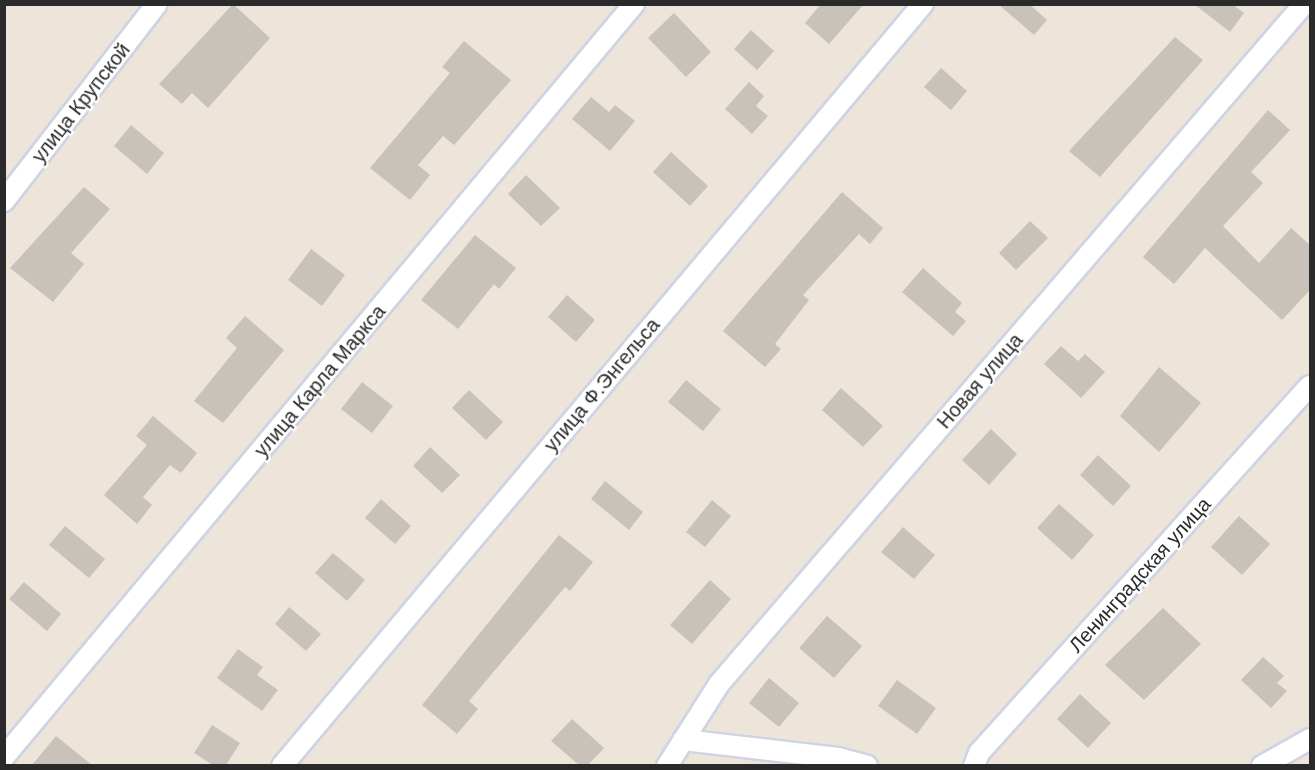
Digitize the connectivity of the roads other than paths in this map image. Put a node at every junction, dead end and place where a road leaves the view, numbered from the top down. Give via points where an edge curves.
1 (157, 4) edge
2 (634, 4) edge
3 (923, 4) edge
4 (1304, 4) edge
5 (4, 201) edge
6 (1311, 386) edge
7 (1311, 739) edge
8 (683, 740) junction
9 (4, 757) edge
10 (838, 762) edge
11 (282, 765) edge
12 (667, 765) edge
13 (867, 765) edge
14 (974, 765) edge
15 (1263, 765) edge

1 - 5 street, улица Крупской
2 - 9 street, улица Карла Маркса
3 - 11 street, улица Ф.Энгельса
4 - 8 street, Новая улица via 719,684
6 - 14 street, Ленинградская улица via 979,753
7 - 15 street
8 - 10 street
8 - 12 street, Новая улица
10 - 13 street

